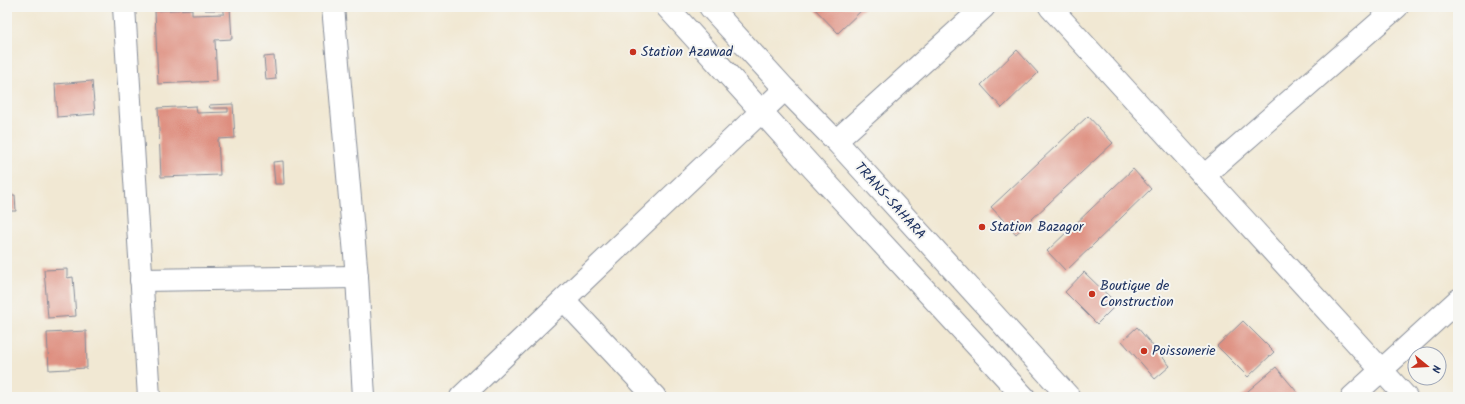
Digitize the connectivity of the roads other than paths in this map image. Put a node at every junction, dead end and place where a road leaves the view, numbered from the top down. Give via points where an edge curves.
1 (124, 7) edge
2 (333, 7) edge
3 (667, 7) edge
4 (710, 7) edge
5 (984, 7) edge
6 (1050, 7) edge
7 (1397, 7) edge
8 (785, 89) junction
9 (761, 112) junction
10 (836, 141) junction
11 (1204, 176) junction
12 (357, 278) junction
13 (142, 280) junction
14 (564, 300) junction
15 (1458, 300) edge
16 (1381, 370) junction
17 (149, 397) edge
18 (364, 397) edge
19 (461, 397) edge
20 (655, 397) edge
21 (1024, 397) edge
22 (1069, 397) edge
23 (1352, 397) edge
24 (1406, 397) edge

1 - 13 street
2 - 12 street
3 - 9 street
4 - 8 street, TRANS-SAHARA
5 - 10 street
6 - 11 street
7 - 11 street
8 - 9 street
8 - 10 street, TRANS-SAHARA
9 - 14 street
9 - 21 street
10 - 22 street, TRANS-SAHARA
11 - 16 street
12 - 13 street
12 - 18 street
13 - 17 street
14 - 19 street
14 - 20 street
15 - 16 street
16 - 23 street
16 - 24 street

